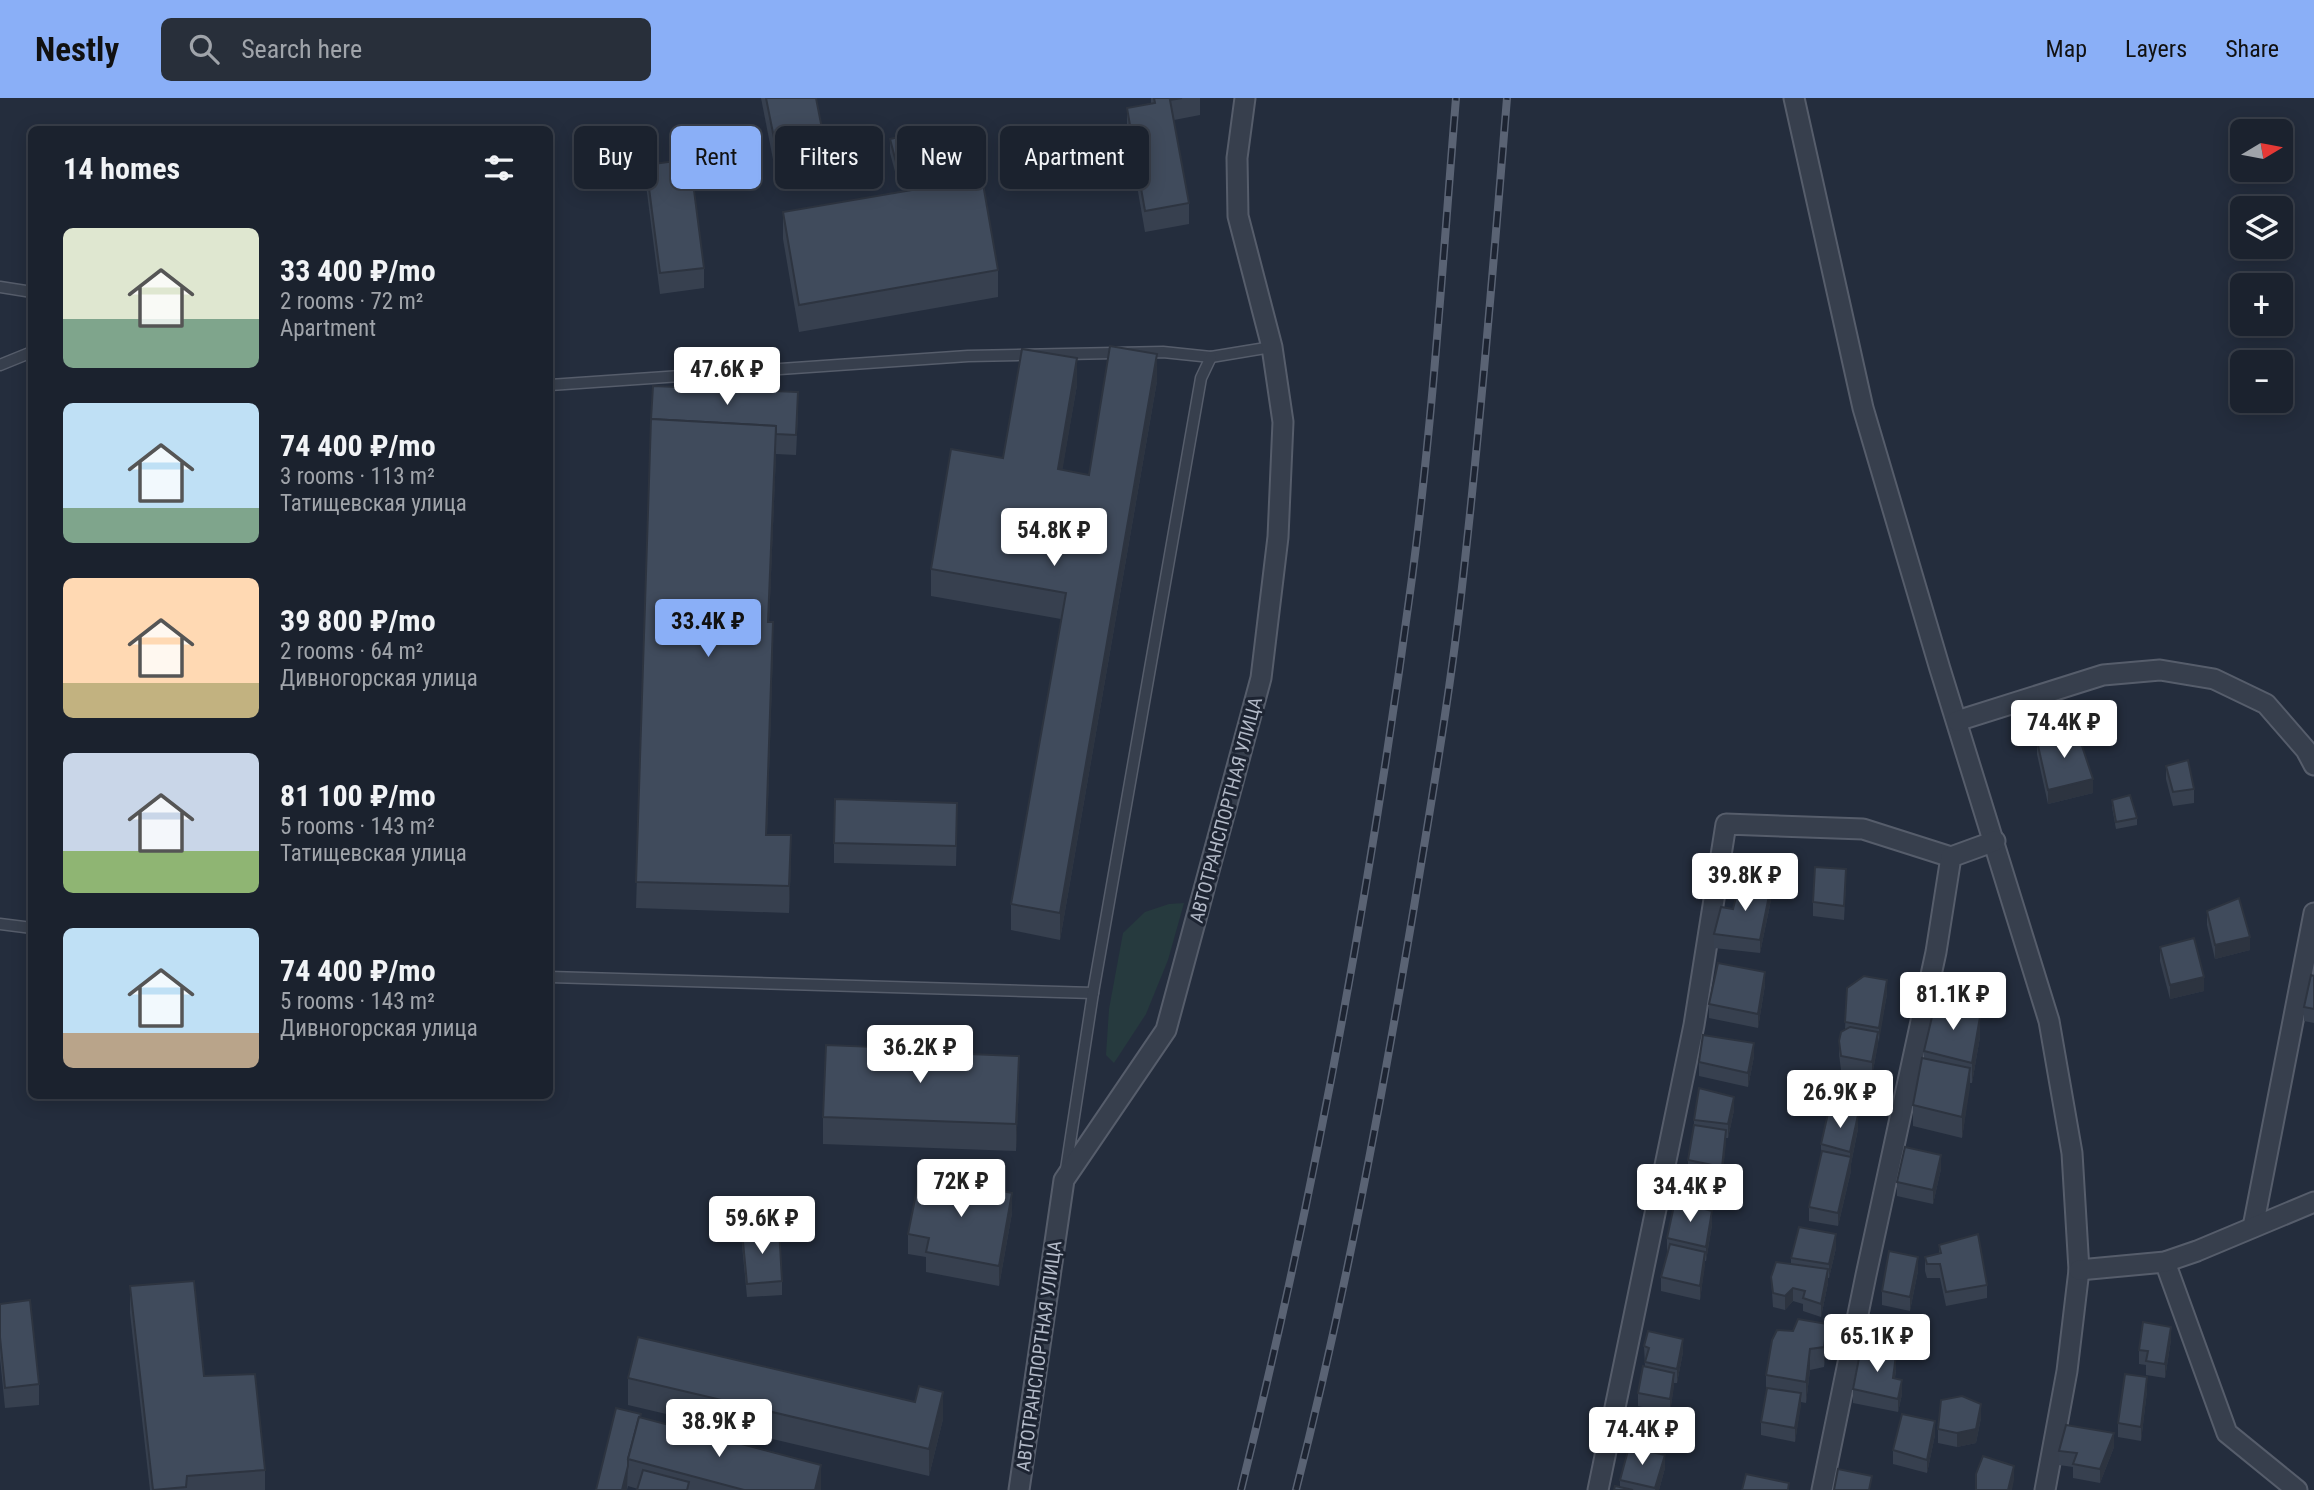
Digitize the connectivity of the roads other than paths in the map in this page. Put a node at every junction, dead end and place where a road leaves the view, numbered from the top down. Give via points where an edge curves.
1 (1245, 98) edge
2 (1794, 98) edge
3 (0, 287) edge
4 (28, 291) edge
5 (1272, 346) junction
6 (28, 354) edge
7 (1211, 357) junction
8 (0, 365) edge
9 (553, 385) edge
10 (1957, 721) junction
11 (2314, 765) edge
12 (1995, 841) junction
13 (1951, 857) junction
14 (2314, 914) edge
15 (0, 924) edge
16 (28, 928) edge
17 (553, 977) edge
18 (1093, 993) junction
19 (1064, 1180) junction
20 (2314, 1202) edge
21 (2253, 1227) junction
22 (2165, 1262) junction
23 (2079, 1270) junction
24 (1019, 1490) edge
25 (1598, 1490) edge
26 (1822, 1490) edge
27 (2045, 1490) edge
28 (2297, 1490) edge

1 - 5 street, АВТОТРАНСПОРТНАЯ УЛИЦА via 1237,158 1238,216
2 - 10 street via 1863,408
3 - 4 lane
5 - 7 lane
5 - 19 street, АВТОТРАНСПОРТНАЯ УЛИЦА via 1283,422 1278,537 1261,678 1166,1030
6 - 8 lane
7 - 9 lane via 1163,352 968,356
7 - 18 lane via 1201,378
10 - 11 street via 2103,675 2160,670 2214,679 2266,704
10 - 12 street
12 - 13 street
12 - 23 street via 2049,1021 2072,1153
13 - 25 street via 1863,829 1726,824 1694,1026
13 - 26 street via 1936,952
14 - 21 street
15 - 16 lane
17 - 18 lane
18 - 19 lane
19 - 24 street, АВТОТРАНСПОРТНАЯ УЛИЦА
20 - 21 street
21 - 22 street
22 - 23 street
22 - 28 street via 2227,1433
23 - 27 street via 2067,1371

